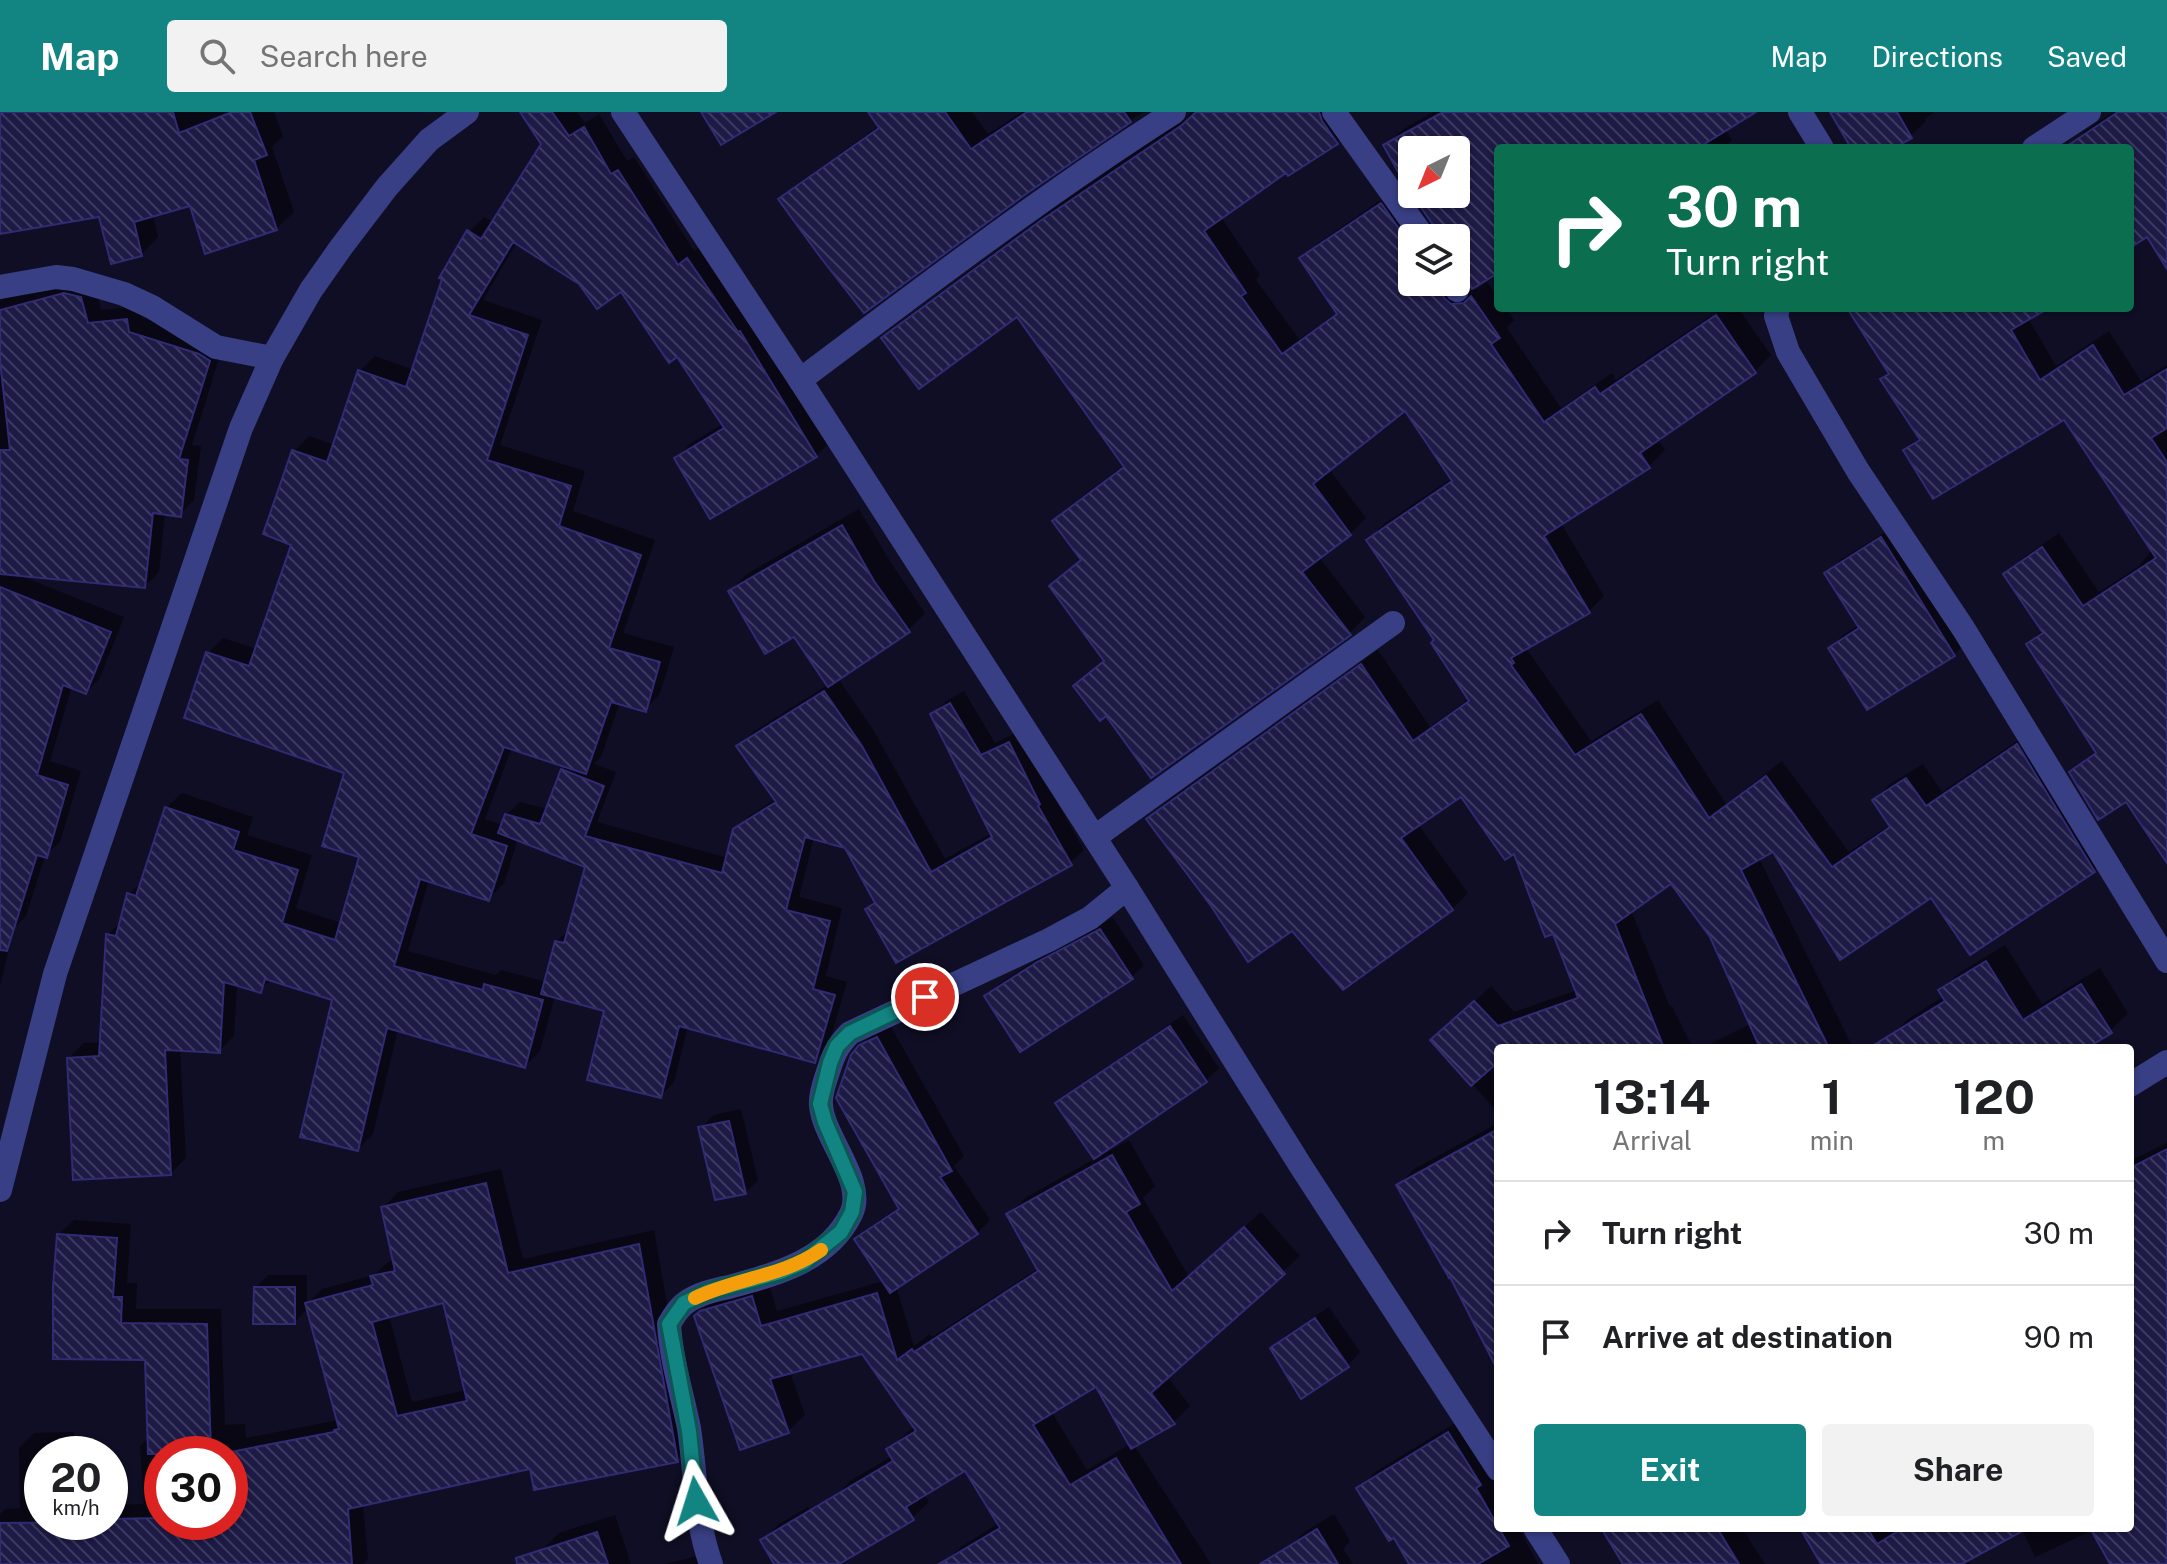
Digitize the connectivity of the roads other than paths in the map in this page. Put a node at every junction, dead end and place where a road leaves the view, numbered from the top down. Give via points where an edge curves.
1 (467, 112) edge
2 (623, 112) edge
3 (1174, 112) edge
4 (1334, 112) edge
5 (1800, 112) edge
6 (2089, 112) edge
7 (1820, 144) edge
8 (2040, 144) edge
9 (1414, 224) edge
10 (0, 287) edge
11 (1777, 312) edge
12 (272, 358) junction
13 (800, 380) junction
14 (1393, 623) dead end
15 (1095, 837) junction
16 (1127, 888) junction
17 (2167, 961) edge
18 (2167, 1062) edge
19 (2134, 1083) edge
20 (0, 1190) edge
21 (1494, 1463) edge
22 (1538, 1532) edge
23 (711, 1564) edge
24 (1558, 1564) edge

1 - 12 street via 429,140 387,187 311,290
2 - 13 street
3 - 13 street via 986,241
4 - 9 street
5 - 7 street
6 - 8 street
10 - 12 street via 73,279 152,307 216,347
11 - 17 street via 1788,352 1858,471 1963,628
12 - 20 street via 241,428 55,974
13 - 15 street
14 - 15 street
15 - 16 street
16 - 21 street
16 - 23 street via 1090,918 850,1033 837,1046 820,1104 855,1192 841,1232 804,1262 684,1303 669,1324
18 - 19 street
22 - 24 street

